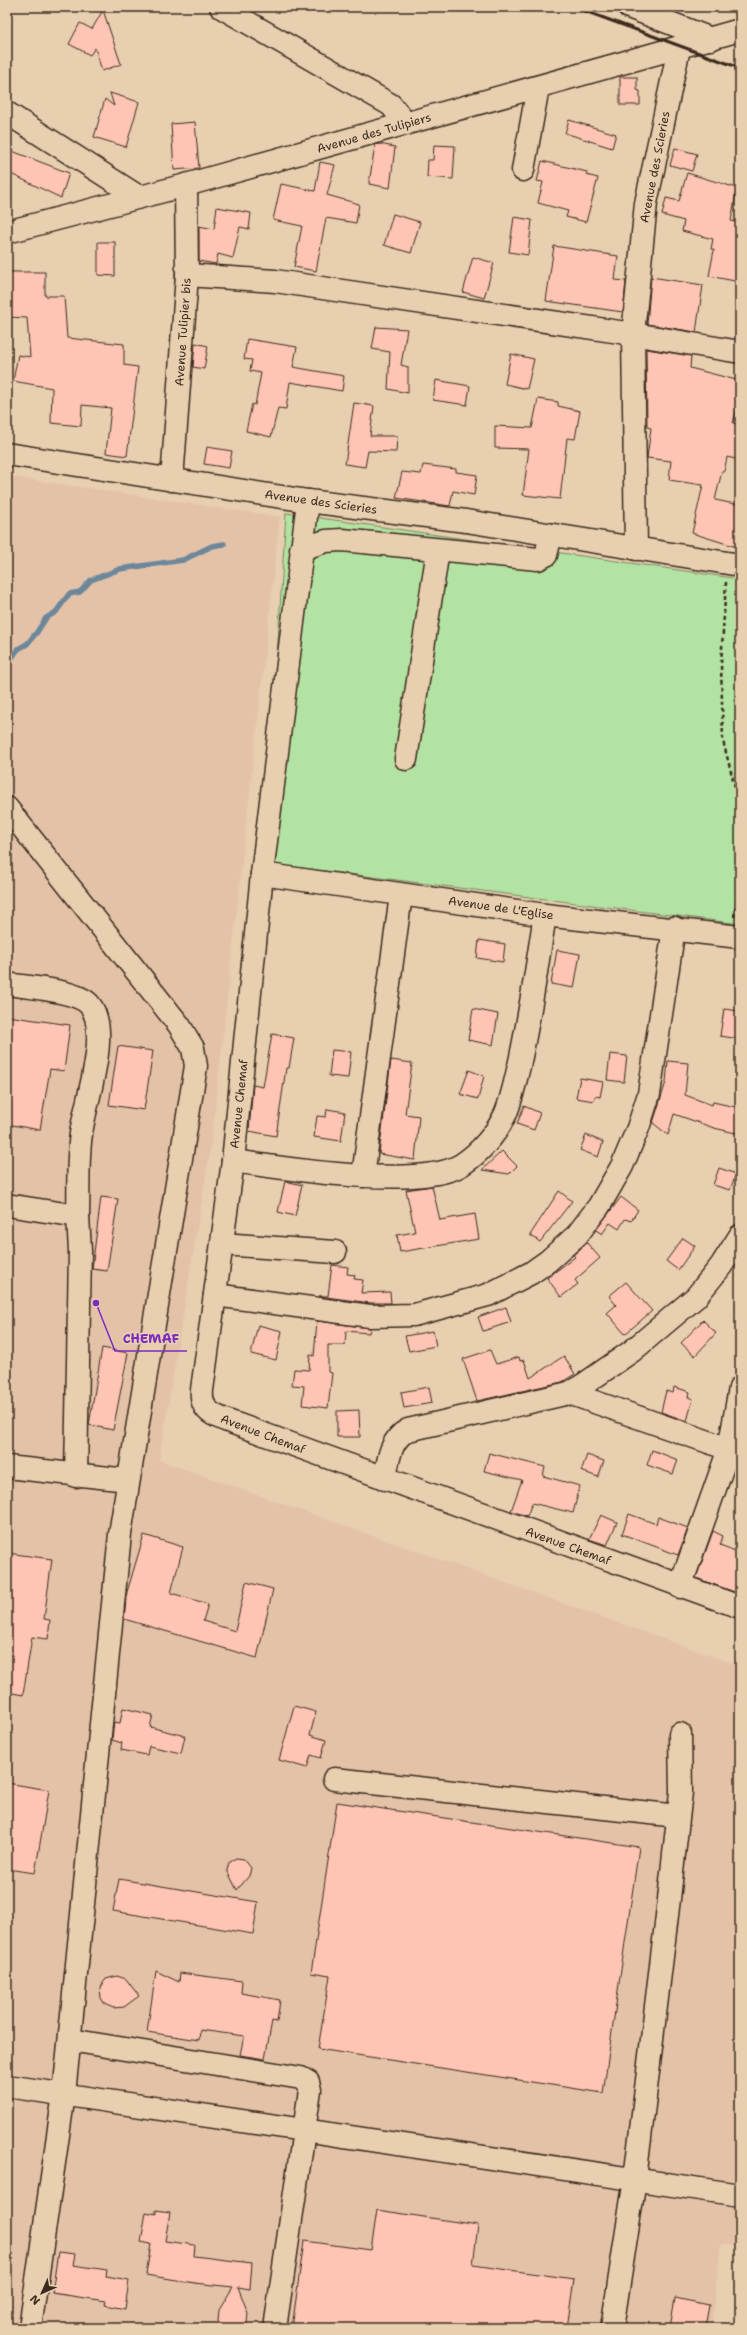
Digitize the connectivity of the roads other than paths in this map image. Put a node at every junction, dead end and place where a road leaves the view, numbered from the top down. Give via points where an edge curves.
1 (220, 7) edge
2 (629, 7) edge
3 (740, 30) edge
4 (711, 39) junction
5 (679, 48) junction
6 (538, 87) junction
7 (7, 113) edge
8 (406, 124) junction
9 (523, 170) dead end
10 (186, 185) junction
11 (139, 197) junction
12 (7, 232) edge
13 (187, 275) junction
14 (634, 334) junction
15 (740, 352) edge
16 (7, 454) edge
17 (172, 480) junction
18 (308, 501) junction
19 (551, 535) junction
20 (301, 549) junction
21 (636, 549) junction
22 (438, 550) junction
23 (734, 564) edge
24 (406, 759) dead end
25 (7, 808) edge
26 (262, 874) junction
27 (401, 896) junction
28 (545, 914) junction
29 (674, 928) junction
30 (736, 936) edge
31 (7, 984) edge
32 (234, 1161) junction
33 (363, 1176) junction
34 (7, 1205) edge
35 (78, 1216) junction
36 (740, 1236) edge
37 (222, 1244) junction
38 (335, 1252) dead end
39 (215, 1295) junction
40 (740, 1388) edge
41 (569, 1393) junction
42 (735, 1451) edge
43 (7, 1467) edge
44 (76, 1476) junction
45 (385, 1479) junction
46 (128, 1480) junction
47 (680, 1586) junction
48 (740, 1607) edge
49 (680, 1734) dead end
50 (334, 1779) dead end
51 (678, 1816) junction
52 (70, 2040) junction
53 (7, 2086) edge
54 (64, 2094) junction
55 (304, 2131) junction
56 (635, 2179) junction
57 (740, 2195) edge
58 (30, 2328) edge
59 (275, 2328) edge
60 (612, 2328) edge

1 - 8 street via 391,106
2 - 4 street
3 - 4 street, Avenue des Tulipiers
4 - 5 street, Avenue des Tulipiers
5 - 6 street, Avenue des Tulipiers
5 - 14 street, Avenue des Scieries via 646,203
6 - 8 street, Avenue des Tulipiers
6 - 9 street
7 - 11 street
8 - 10 street, Avenue des Tulipiers
10 - 11 street, Avenue des Tulipiers
10 - 13 street, Avenue Tulipier bis
11 - 12 street, Avenue des Tulipiers
13 - 14 street via 275,280
13 - 17 street, Avenue Tulipier bis
14 - 15 street
14 - 21 street, Avenue des Scieries
16 - 17 street, Avenue des Scieries
17 - 18 street, Avenue des Scieries
18 - 19 street, Avenue des Scieries via 466,521
18 - 20 street, Avenue Chemaf
19 - 21 street, Avenue des Scieries
19 - 22 street via 546,555 538,559
20 - 22 street via 326,541 342,540
20 - 26 street, Avenue Chemaf
21 - 23 street, Avenue des Scieries
22 - 24 street
25 - 46 street via 179,1025 193,1048 196,1066
26 - 27 street, Avenue de L'Eglise
26 - 32 street, Avenue Chemaf
27 - 28 street, Avenue de L'Eglise
27 - 33 street
28 - 29 street, Avenue de L'Eglise
28 - 33 street via 525,1041 513,1091 498,1127 476,1153 460,1165 445,1171 386,1177
29 - 30 street, Avenue de L'Eglise
29 - 39 street via 649,1094 638,1128 622,1166 599,1206 577,1235 548,1261 531,1273 488,1295 414,1315 370,1316
31 - 35 street via 78,997 88,1003 96,1014 96,1058 80,1135
32 - 33 street
32 - 37 street, Avenue Chemaf
34 - 35 street
35 - 44 street via 80,1251
36 - 41 street via 721,1266 696,1297 607,1370
37 - 38 street
37 - 39 street, Avenue Chemaf
39 - 45 street, Avenue Chemaf via 201,1396 206,1409 225,1420
40 - 42 street
41 - 42 street
41 - 45 street via 408,1430 396,1440
42 - 47 street
43 - 44 street
44 - 46 street
45 - 47 street, Avenue Chemaf
46 - 52 street via 120,1534
47 - 48 street, Avenue Chemaf
49 - 51 street via 681,1792
50 - 51 street
51 - 56 street
52 - 54 street
52 - 55 street via 302,2078 308,2082 310,2090
53 - 54 street
54 - 55 street
54 - 58 street
55 - 56 street
55 - 59 street
56 - 57 street
56 - 60 street

